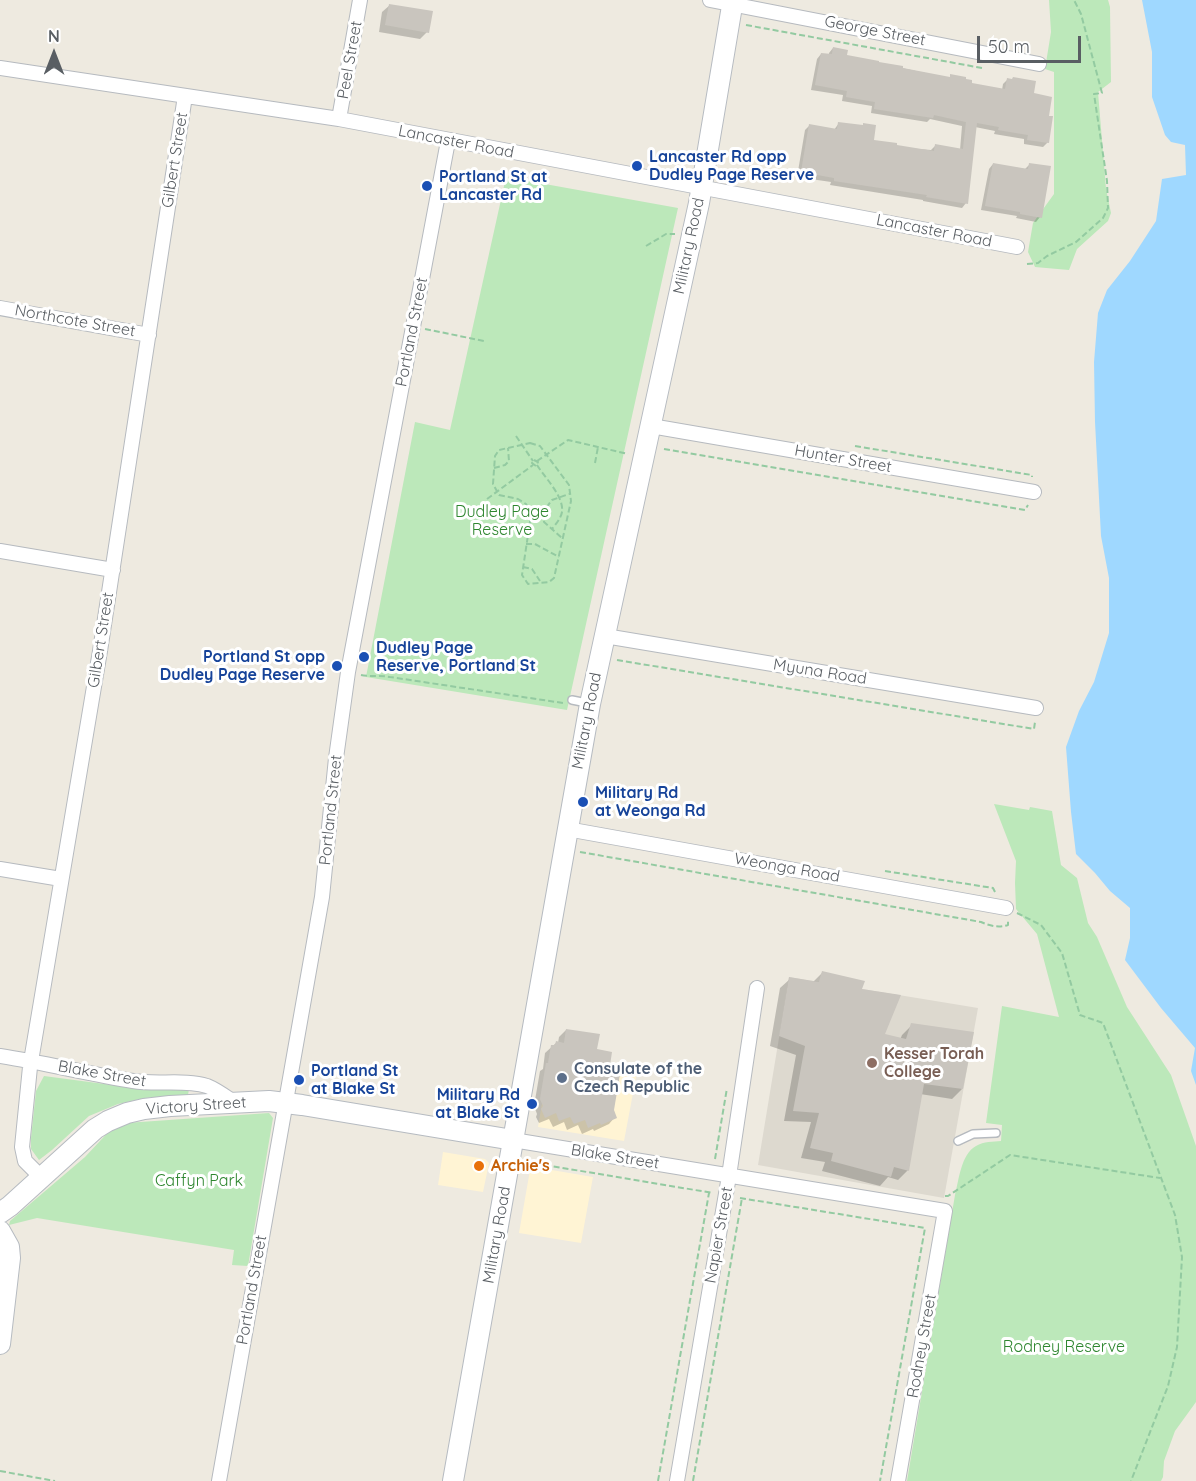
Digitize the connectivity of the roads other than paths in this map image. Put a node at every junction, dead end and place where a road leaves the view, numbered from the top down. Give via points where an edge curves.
1 (360, 0) edge
2 (710, 0) edge
3 (731, 9) edge
4 (1039, 64) dead end
5 (0, 68) edge
6 (185, 96) junction
7 (339, 119) junction
8 (448, 141) junction
9 (702, 188) junction
10 (1017, 247) dead end
11 (0, 308) edge
12 (149, 335) junction
13 (651, 426) junction
14 (1034, 492) road end
15 (0, 551) edge
16 (112, 570) junction
17 (604, 636) junction
18 (1036, 708) road end
19 (567, 829) junction
20 (0, 869) edge
21 (61, 879) junction
22 (1006, 908) road end
23 (757, 988) dead end
24 (0, 1056) edge
25 (31, 1061) junction
26 (235, 1103) junction
27 (285, 1103) junction
28 (996, 1133) dead end
29 (513, 1140) junction
30 (958, 1141) dead end
31 (729, 1176) junction
32 (41, 1177) junction
33 (947, 1204) joint
34 (0, 1213) edge
35 (0, 1231) edge
36 (0, 1344) edge
37 (219, 1481) edge
38 (453, 1481) edge
39 (677, 1481) edge
40 (898, 1481) edge

1 - 7 street, Peel Street
2 - 3 street, George Street
3 - 4 street, George Street
3 - 9 street, Military Road
5 - 6 street, Lancaster Road
6 - 7 street, Lancaster Road
6 - 12 street, Gilbert Street
7 - 8 street, Lancaster Road
8 - 9 street, Lancaster Road
8 - 27 street, Portland Street via 341,713 322,897
9 - 10 street, Lancaster Road
9 - 13 street, Military Road
11 - 12 street, Northcote Street
12 - 16 street, Gilbert Street
13 - 14 street, Hunter Street
13 - 17 street, Military Road
15 - 16 street
16 - 21 street, Gilbert Street
17 - 18 street, Myuna Road
17 - 19 street, Military Road via 578,703
19 - 22 street, Weonga Road
19 - 29 street, Military Road
20 - 21 street
21 - 25 street, Gilbert Street
23 - 31 street, Napier Street
24 - 25 street, Blake Street
25 - 26 street, Blake Street via 133,1081 193,1083 207,1086
25 - 32 street, Gilbert Street via 22,1147 25,1161
26 - 27 street, Victory Street
26 - 32 street, Victory Street via 144,1109 108,1120
27 - 29 street, Blake Street
27 - 37 street, Portland Street
28 - 30 lane via 973,1134
29 - 31 street, Blake Street
29 - 38 street, Military Road
31 - 33 street, Blake Street
31 - 39 street, Napier Street
32 - 34 street, Victory Street
33 - 40 street, Rodney Street
35 - 36 street via 10,1258

